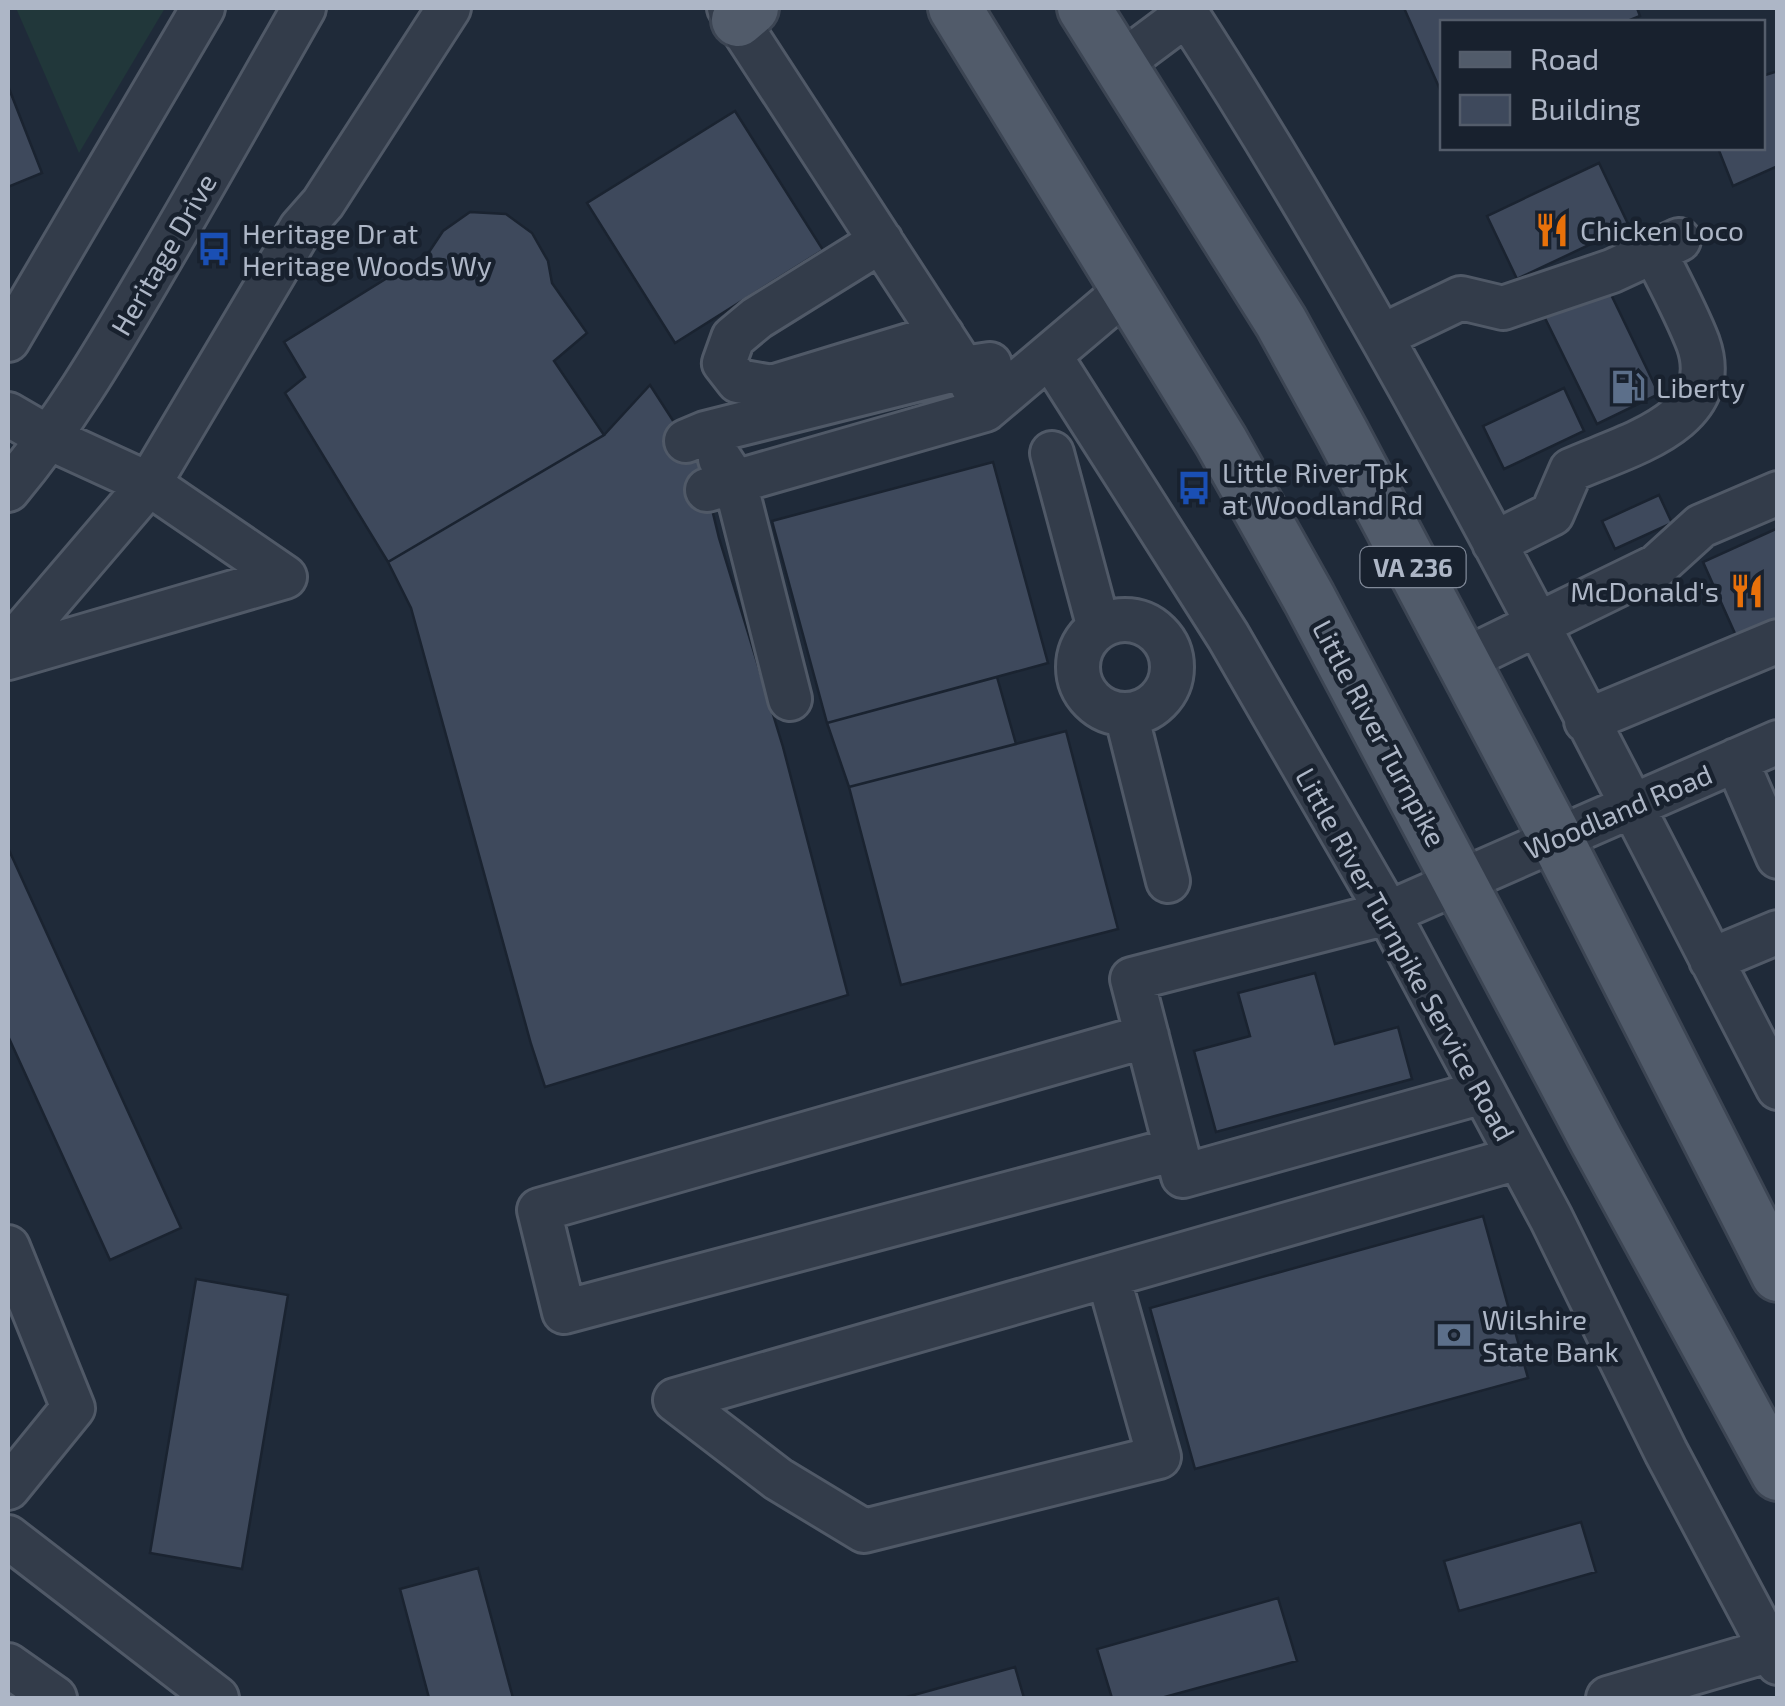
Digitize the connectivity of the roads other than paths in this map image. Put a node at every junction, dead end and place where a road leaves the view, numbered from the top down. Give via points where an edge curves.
1 (203, 8) edge
2 (304, 8) edge
3 (449, 8) edge
4 (955, 8) edge
5 (1084, 8) edge
6 (1185, 11) edge
7 (740, 12) edge
8 (1120, 64) junction
9 (882, 241) junction
10 (27, 275) edge
11 (1129, 288) junction
12 (1382, 336) junction
13 (8, 340) edge
14 (953, 352) junction
15 (1050, 356) junction
16 (985, 410) junction
17 (8, 414) edge
18 (51, 439) junction
19 (1052, 453) dead end
20 (149, 484) junction
21 (721, 486) junction
22 (8, 490) edge
23 (1778, 493) edge
24 (1494, 544) junction
25 (1536, 623) junction
26 (1099, 628) junction
27 (1228, 636) junction
28 (1778, 641) edge
29 (8, 648) edge
30 (8, 658) edge
31 (1172, 661) junction
32 (1462, 661) junction
33 (790, 699) dead end
34 (1126, 714) junction
35 (1586, 721) junction
36 (1778, 742) edge
37 (1736, 760) junction
38 (1630, 806) junction
39 (1556, 838) junction
40 (1778, 857) edge
41 (1168, 881) dead end
42 (1458, 882) junction
43 (1388, 912) junction
44 (1778, 932) edge
45 (1711, 960) junction
46 (1147, 1036) junction
47 (1778, 1088) edge
48 (1483, 1092) junction
49 (1176, 1149) junction
50 (1518, 1158) junction
51 (8, 1247) edge
52 (1778, 1275) edge
53 (1108, 1276) junction
54 (1778, 1474) edge
55 (8, 1488) edge
56 (8, 1537) edge
57 (1774, 1657) edge
58 (8, 1665) edge
59 (55, 1698) edge
60 (217, 1698) edge
61 (1608, 1698) edge

1 - 10 street
2 - 18 street, Heritage Drive
3 - 20 street via 301,228
4 - 11 main road, Little River Turnpike
5 - 8 main road, VA 236
6 - 8 street
6 - 12 street
7 - 9 street
8 - 32 main road, VA 236 via 1281,322
9 - 14 street
9 - 14 street via 757,318 733,338 724,363 738,381 772,386
10 - 13 street
11 - 15 street
11 - 42 main road, Little River Turnpike via 1309,598
12 - 24 street
12 - 24 street via 1461,298 1502,308 1667,245 1700,347 1701,390 1688,411 1664,428 1570,470 1552,514
14 - 15 street
14 - 16 street
14 - 21 street via 695,437
15 - 16 street
15 - 27 street, Little River Turnpike Service Road
16 - 21 street
17 - 18 street
18 - 20 street
18 - 22 street, Heritage Drive
19 - 26 street
20 - 29 street
20 - 30 street via 285,577
21 - 33 street
23 - 25 street via 1701,526 1656,566
24 - 25 street
25 - 32 street
25 - 35 street
26 - 31 street via 1145,624 1158,633
26 - 34 street via 1081,651 1080,681 1097,705
27 - 31 street
27 - 43 street, Little River Turnpike Service Road
28 - 35 street
31 - 34 street via 1165,692
32 - 39 main road, VA 236
34 - 41 street
35 - 38 street
36 - 37 street, Woodland Road
37 - 38 street, Woodland Road
37 - 40 street
38 - 39 street, Woodland Road
38 - 45 street
39 - 42 street, Woodland Road
39 - 52 main road, VA 236
42 - 43 street, Woodland Road
42 - 54 main road, Little River Turnpike
43 - 46 street, Woodland Road via 1132,979
43 - 48 street, Little River Turnpike Service Road
44 - 45 street
45 - 47 street
46 - 49 street
46 - 49 street via 539,1210 564,1312
48 - 49 street via 1183,1176
48 - 50 street, Little River Turnpike Service Road
50 - 53 street
50 - 57 street, Little River Turnpike Service Road
51 - 55 street via 73,1408
53 - 53 street via 844,1352 675,1400 778,1479 864,1531 1159,1457
56 - 60 street
57 - 61 street
58 - 59 street

